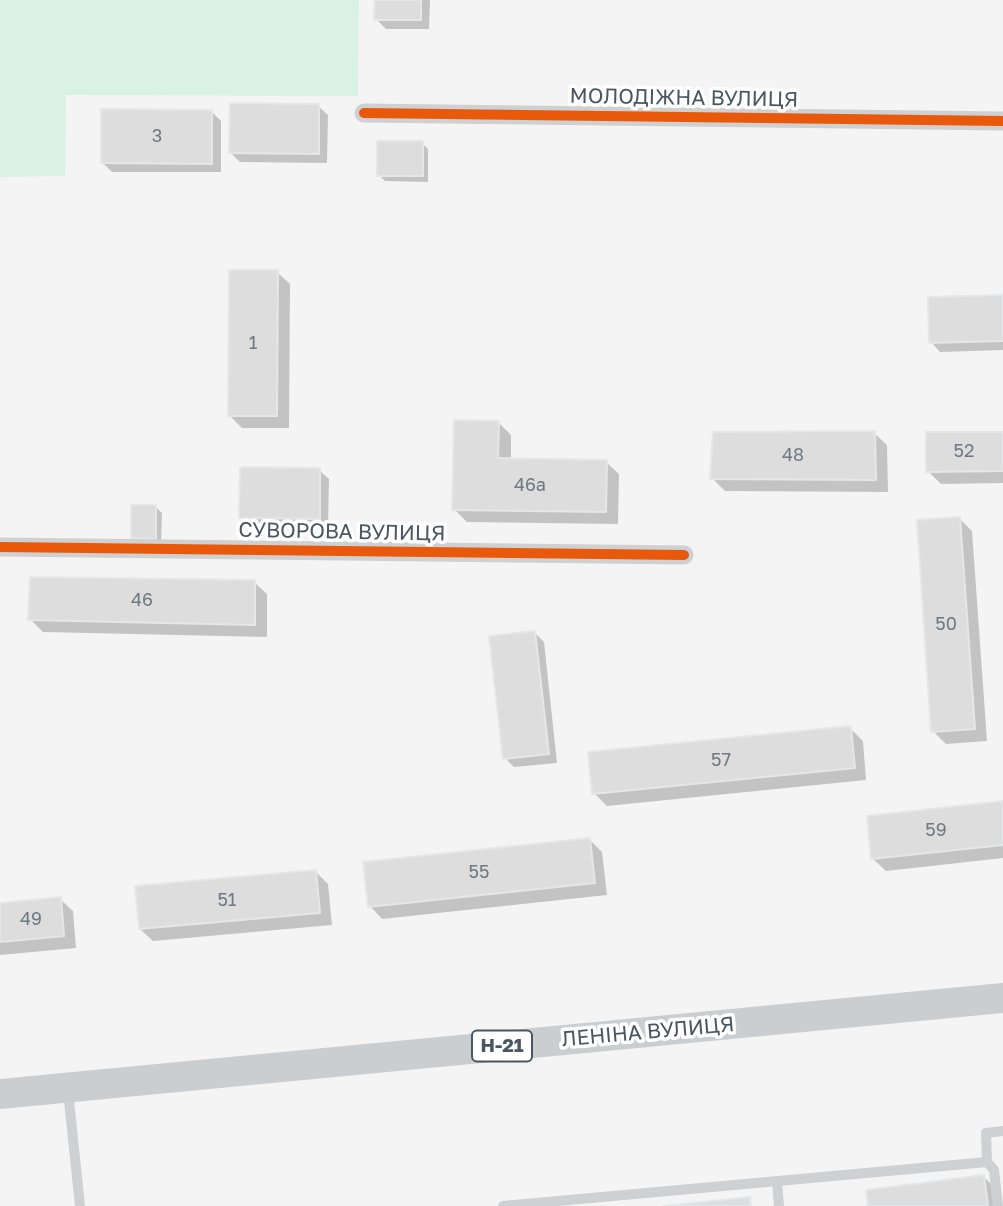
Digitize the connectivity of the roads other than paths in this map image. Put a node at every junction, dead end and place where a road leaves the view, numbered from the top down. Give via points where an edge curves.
1 (364, 113) dead end
2 (1003, 121) edge
3 (0, 548) edge
4 (684, 555) dead end
5 (1003, 998) edge
6 (68, 1087) junction
7 (0, 1094) edge
8 (1003, 1132) edge
9 (987, 1162) junction
10 (777, 1181) junction
11 (563, 1203) edge
12 (80, 1206) edge
13 (503, 1206) edge
14 (779, 1206) edge
15 (998, 1206) edge

1 - 2 street, МОЛОДІЖНА ВУЛИЦЯ
3 - 4 street, СУВОРОВА ВУЛИЦЯ
5 - 6 main road, ЛЕНІНА ВУЛИЦЯ / Н-21
6 - 7 main road, ЛЕНІНА ВУЛИЦЯ / Н-21
6 - 12 lane
8 - 9 lane via 986,1133
9 - 10 lane
9 - 15 lane via 994,1170
10 - 11 lane
10 - 14 lane
11 - 13 lane

